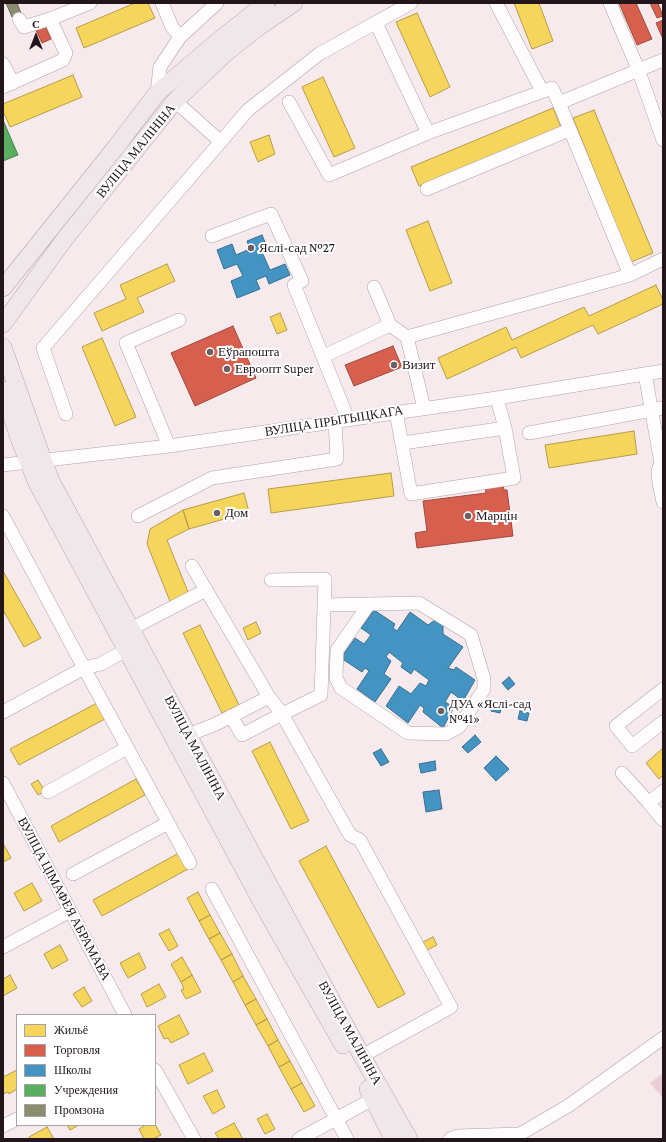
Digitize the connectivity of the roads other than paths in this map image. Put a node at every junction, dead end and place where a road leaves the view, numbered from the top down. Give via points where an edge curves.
1 (90, 3) edge
2 (162, 3) edge
3 (217, 3) edge
4 (266, 3) edge
5 (294, 3) edge
6 (410, 3) edge
7 (496, 3) edge
8 (610, 3) edge
9 (19, 19) dead end
10 (50, 19) junction
11 (376, 23) junction
12 (180, 37) junction
13 (663, 60) edge
14 (3, 64) edge
15 (638, 70) junction
16 (8, 85) edge
17 (542, 91) junction
18 (157, 93) junction
19 (175, 101) junction
20 (289, 102) dead end
21 (559, 103) junction
22 (569, 130) junction
23 (428, 133) junction
24 (663, 140) edge
25 (221, 142) junction
26 (427, 189) dead end
27 (212, 236) dead end
28 (663, 259) edge
29 (630, 276) junction
30 (6, 282) edge
31 (374, 287) dead end
32 (179, 320) dead end
33 (3, 324) edge
34 (390, 325) junction
35 (407, 337) junction
36 (3, 346) edge
37 (324, 356) junction
38 (663, 371) edge
39 (645, 374) junction
40 (3, 390) edge
41 (497, 398) junction
42 (424, 408) junction
43 (658, 409) edge
44 (396, 412) junction
45 (66, 414) dead end
46 (348, 419) junction
47 (335, 421) junction
48 (505, 428) junction
49 (529, 433) dead end
50 (660, 435) edge
51 (403, 443) junction
52 (170, 446) junction
53 (35, 461) junction
54 (662, 463) edge
55 (3, 465) edge
56 (663, 502) edge
57 (3, 516) edge
58 (138, 516) dead end
59 (192, 566) dead end
60 (271, 580) dead end
61 (206, 590) junction
62 (369, 604) junction
63 (324, 605) junction
64 (124, 632) junction
65 (126, 650) junction
66 (84, 668) junction
67 (663, 689) edge
68 (270, 697) junction
69 (3, 712) edge
70 (282, 714) junction
71 (231, 716) junction
72 (663, 722) edge
73 (188, 735) junction
74 (128, 748) junction
75 (622, 773) dead end
76 (3, 783) edge
77 (663, 791) edge
78 (48, 792) dead end
79 (649, 803) junction
80 (663, 820) edge
81 (168, 823) junction
82 (190, 863) dead end
83 (72, 874) dead end
84 (212, 888) dead end
85 (70, 911) junction
86 (3, 947) edge
87 (124, 1014) edge
88 (663, 1038) edge
89 (362, 1056) junction
90 (156, 1072) edge
91 (373, 1099) junction
92 (336, 1119) junction
93 (16, 1120) edge
94 (3, 1126) edge
95 (194, 1139) edge
96 (299, 1139) edge
97 (347, 1139) edge
98 (393, 1139) edge
99 (409, 1139) edge
100 (450, 1139) edge

1 - 10 street
2 - 12 street via 172,27
3 - 12 street, ВУЛІЦА МАЛІНІНА
4 - 18 main road, ВУЛІЦА МАЛІНІНА
5 - 19 main road, ВУЛІЦА МАЛІНІНА via 227,52
6 - 11 street
7 - 17 street
8 - 15 street
9 - 10 street via 24,27
10 - 16 street via 66,53 62,60
11 - 23 street
11 - 25 street via 319,54 248,110
12 - 18 street, ВУЛІЦА МАЛІНІНА via 160,66
13 - 15 street
14 - 16 street
15 - 21 street
15 - 24 street
17 - 21 street via 552,88
17 - 23 street
18 - 30 main road, ВУЛІЦА МАЛІНІНА
19 - 25 street
19 - 33 main road, ВУЛІЦА МАЛІНІНА via 64,240
20 - 23 street via 329,175
21 - 22 street
22 - 26 street
22 - 29 street
25 - 45 street via 43,348
27 - 37 street via 271,214 302,281 294,285
28 - 29 street
29 - 35 street
31 - 34 street
32 - 52 street via 126,343
34 - 35 street
34 - 37 street
35 - 42 street
36 - 53 main road, ВУЛІЦА МАЛІНІНА
37 - 46 street
38 - 39 street, ВУЛІЦА ПРЫТЫЦКАГА
39 - 41 street, ВУЛІЦА ПРЫТЫЦКАГА
39 - 43 street
40 - 53 main road, ВУЛІЦА МАЛІНІНА
41 - 42 street, ВУЛІЦА ПРЫТЫЦКАГА
41 - 48 street
42 - 44 street, ВУЛІЦА ПРЫТЫЦКАГА
43 - 49 street
43 - 50 street
44 - 46 street, ВУЛІЦА ПРЫТЫЦКАГА
44 - 51 street
46 - 47 street, ВУЛІЦА ПРЫТЫЦКАГА
47 - 52 street, ВУЛІЦА ПРЫТЫЦКАГА
47 - 58 street via 337,459 212,478
48 - 51 street
48 - 51 street via 514,478 426,492 411,494
50 - 54 street
52 - 53 street, ВУЛІЦА ПРЫТЫЦКАГА
53 - 55 street, ВУЛІЦА ПРЫТЫЦКАГА
53 - 64 main road, ВУЛІЦА МАЛІНІНА via 52,481
54 - 56 street via 658,471
57 - 66 street
59 - 61 street
60 - 63 street via 325,579
61 - 64 street
61 - 68 street
62 - 62 street via 420,603 472,635 484,679 484,689 459,727 446,734 408,733 341,688 336,678 337,650
62 - 63 street
63 - 70 street via 321,695
64 - 65 main road, ВУЛІЦА МАЛІНІНА
64 - 73 main road, ВУЛІЦА МАЛІНІНА
65 - 66 street via 101,664
65 - 91 main road, ВУЛІЦА МАЛІНІНА via 262,903
66 - 69 street
66 - 74 street
67 - 72 street via 616,726 632,746
68 - 70 street
68 - 71 street
70 - 71 street via 242,735
70 - 89 street via 350,835 360,840 451,1007
71 - 73 street
73 - 89 main road, ВУЛІЦА МАЛІНІНА
74 - 78 street
74 - 81 street
75 - 79 street
76 - 85 street, ВУЛІЦА ЦІМАФЕЯ АБРАМАВА
77 - 79 street
79 - 80 street
81 - 82 street
81 - 83 street
84 - 92 street
85 - 86 street
85 - 87 street, ВУЛІЦА ЦІМАФЕЯ АБРАМАВА
88 - 100 street via 568,1106 520,1134 457,1136
89 - 99 main road, ВУЛІЦА МАЛІНІНА
90 - 95 street
91 - 92 street
91 - 98 main road, ВУЛІЦА МАЛІНІНА
92 - 96 street
92 - 97 street
93 - 94 street

